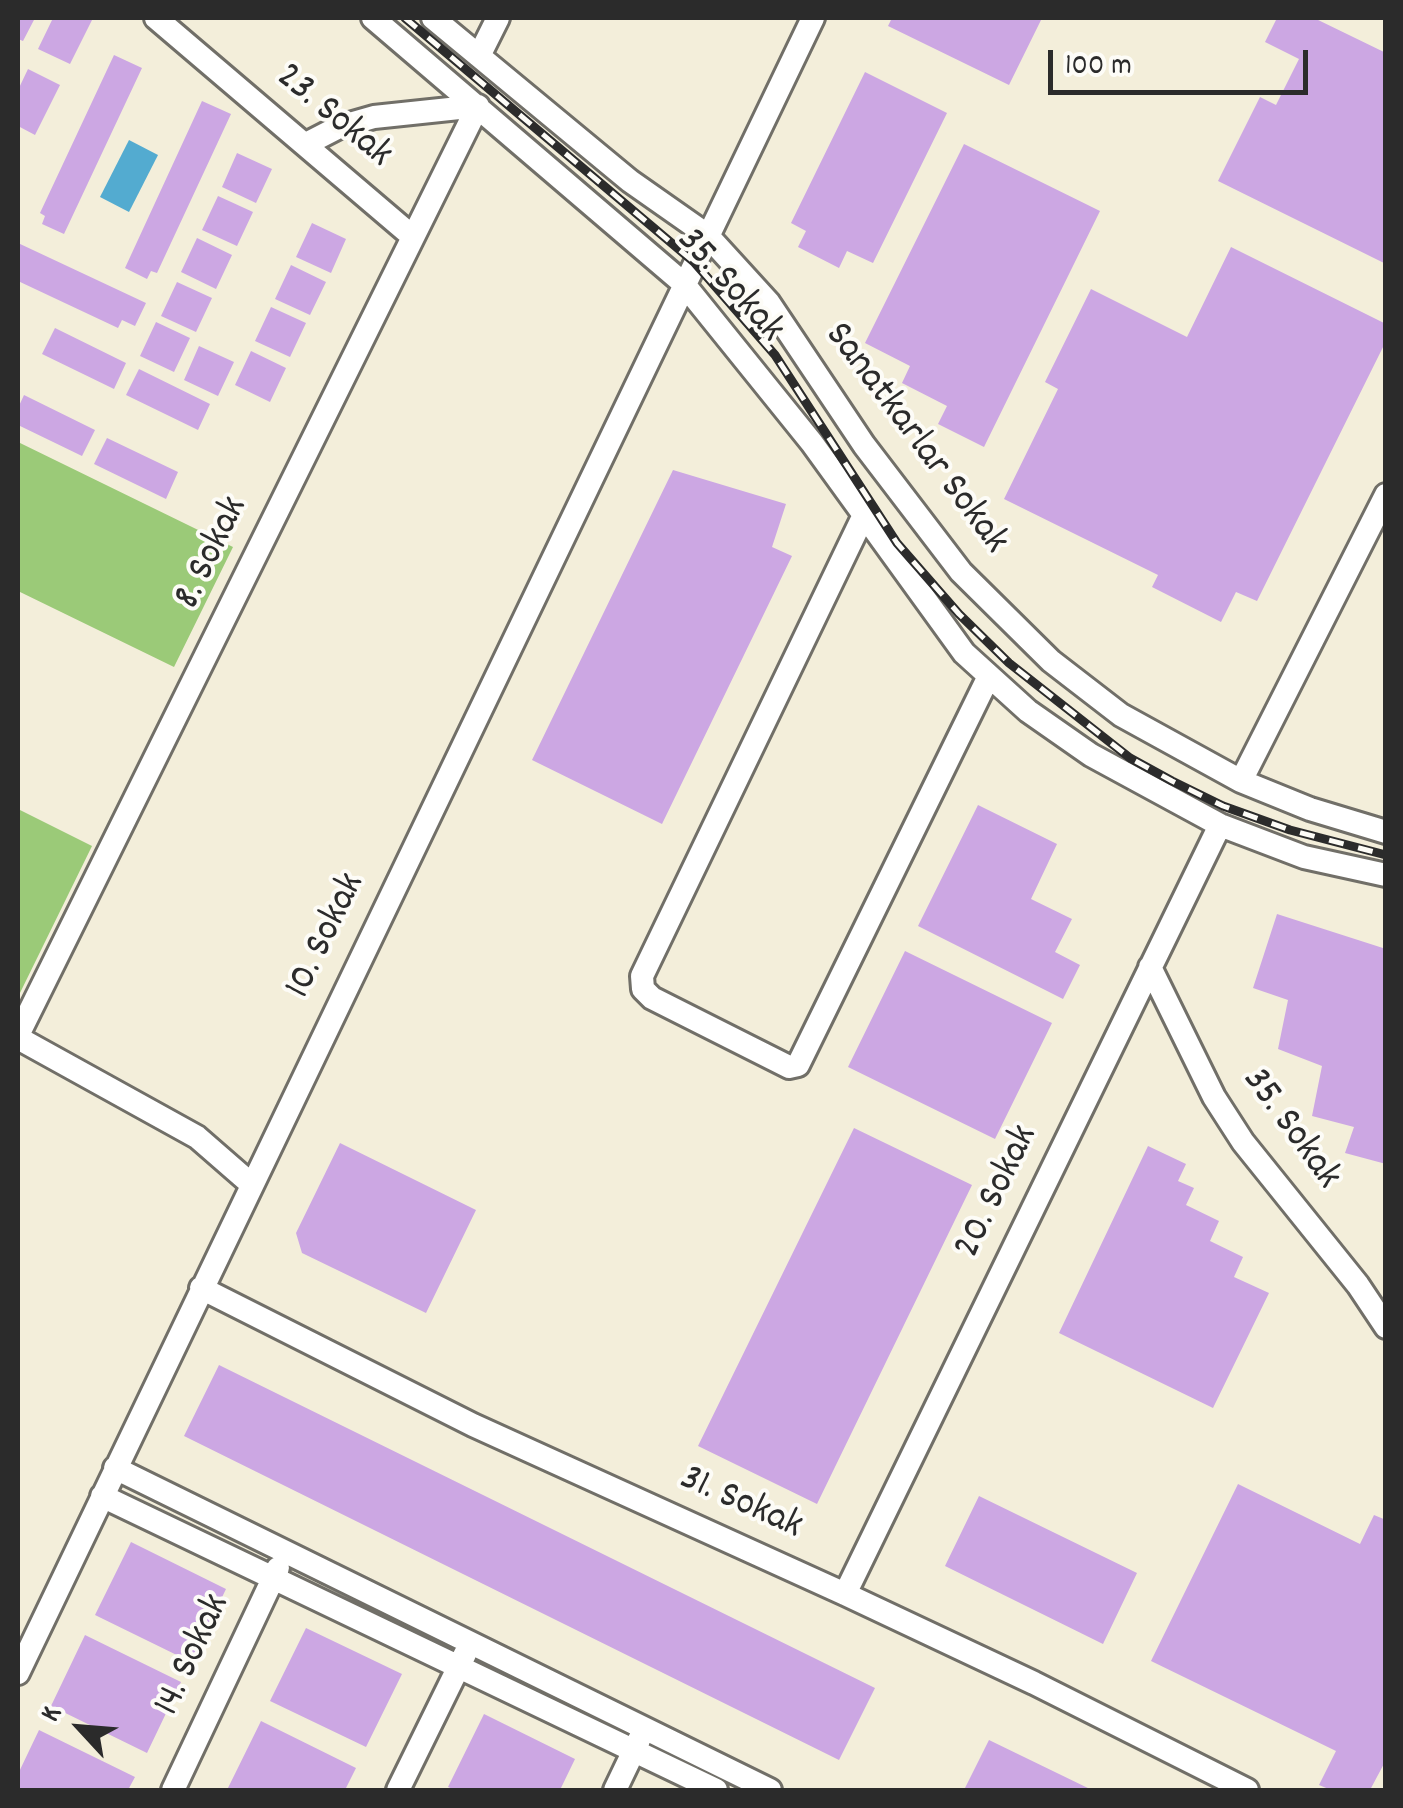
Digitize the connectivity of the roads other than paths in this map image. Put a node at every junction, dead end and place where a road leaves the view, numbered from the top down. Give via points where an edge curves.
1 (156, 18) edge
2 (373, 18) edge
3 (432, 18) edge
4 (498, 18) edge
5 (813, 18) edge
6 (479, 56) junction
7 (478, 106) junction
8 (306, 144) junction
9 (707, 235) junction
10 (413, 236) junction
11 (684, 283) junction
12 (1386, 494) edge
13 (864, 515) junction
14 (989, 676) junction
15 (1240, 781) junction
16 (1220, 825) junction
17 (1386, 832) edge
18 (1386, 875) edge
19 (1150, 967) junction
20 (18, 1036) edge
21 (251, 1184) junction
22 (202, 1288) junction
23 (1386, 1326) edge
24 (115, 1468) junction
25 (102, 1496) junction
26 (285, 1554) junction
27 (274, 1578) junction
28 (845, 1594) junction
29 (469, 1645) junction
30 (458, 1667) junction
31 (18, 1673) edge
32 (645, 1729) junction
33 (634, 1751) junction
34 (173, 1790) edge
35 (398, 1790) edge
36 (615, 1790) edge
37 (716, 1790) edge
38 (770, 1790) edge
39 (1247, 1790) edge

1 - 8 street, 23. Sokak
2 - 7 street, 35. Sokak
3 - 6 street, Sanatkarlar Sokak
4 - 6 street
5 - 9 street, 10. Sokak
6 - 9 street, Sanatkarlar Sokak
7 - 8 street via 374,118
7 - 10 street, 8. Sokak
7 - 11 street, 35. Sokak
8 - 10 street, 23. Sokak
9 - 11 street, 10. Sokak
9 - 15 street, Sanatkarlar Sokak via 768,304 961,572 1051,661 1121,714
10 - 20 street, 8. Sokak
11 - 13 street, 35. Sokak
11 - 21 street, 10. Sokak
12 - 15 street
13 - 14 street, 35. Sokak via 964,653
13 - 14 street via 642,976 652,998 789,1067 798,1065
14 - 16 street, 35. Sokak via 1090,755
15 - 17 street, Sanatkarlar Sokak
16 - 18 street, 35. Sokak via 1304,857
16 - 19 street, 20. Sokak
19 - 23 street, 35. Sokak via 1243,1142
19 - 28 street, 20. Sokak
20 - 21 street via 197,1137
21 - 22 street, 10. Sokak
22 - 24 street, 10. Sokak
22 - 28 street, 31. Sokak via 473,1425
24 - 25 street, 10. Sokak
24 - 26 street
25 - 27 street
25 - 31 street, 10. Sokak
26 - 27 street, 14. Sokak
26 - 29 street
27 - 30 street
27 - 34 street, 14. Sokak
28 - 39 street, 31. Sokak
29 - 30 street
29 - 32 street
30 - 33 street
30 - 35 street
32 - 33 street
32 - 38 street
33 - 36 street
33 - 37 street

